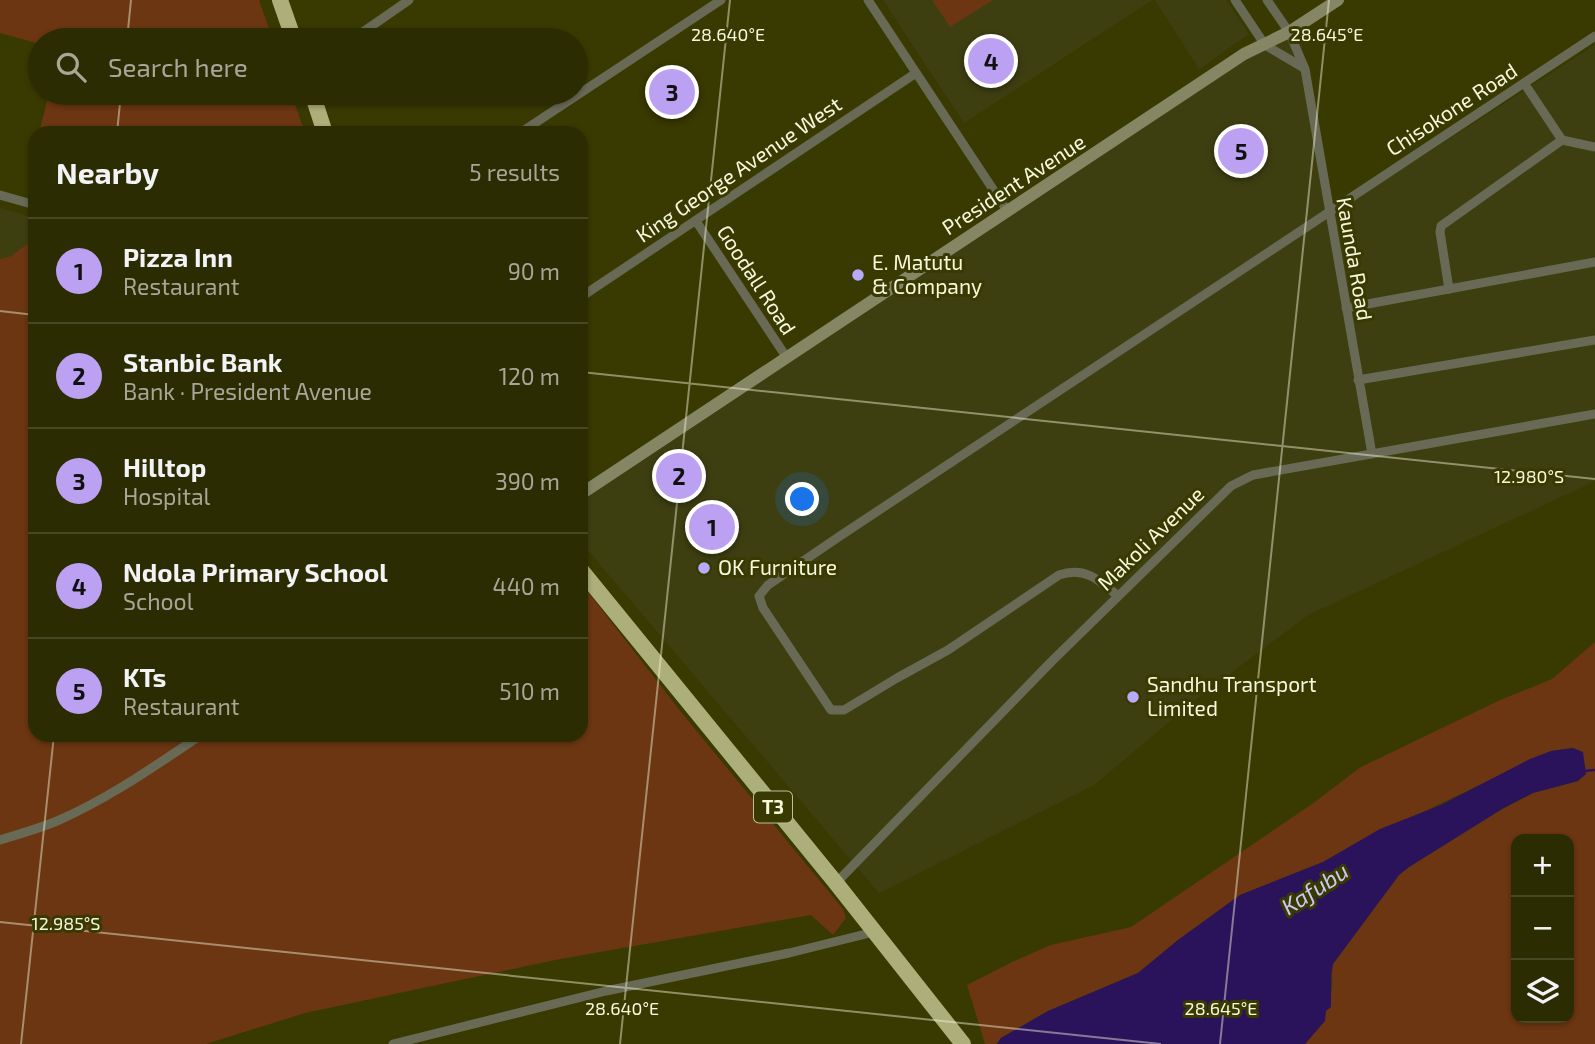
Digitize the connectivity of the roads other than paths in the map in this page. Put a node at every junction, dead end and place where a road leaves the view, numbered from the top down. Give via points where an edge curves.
1 (280, 0) edge
2 (409, 0) edge
3 (721, 0) edge
4 (868, 0) edge
5 (1235, 0) edge
6 (1267, 0) edge
7 (1324, 0) edge
8 (1338, 0) edge
9 (290, 28) edge
10 (369, 28) edge
11 (1287, 29) junction
12 (1595, 36) edge
13 (1261, 44) junction
14 (1305, 69) junction
15 (916, 73) junction
16 (1524, 83) junction
17 (588, 88) edge
18 (316, 105) edge
19 (562, 105) edge
20 (323, 126) edge
21 (531, 126) edge
22 (1562, 140) junction
23 (1595, 147) edge
24 (0, 195) edge
25 (28, 203) edge
26 (1008, 212) junction
27 (1328, 213) junction
28 (696, 220) junction
29 (1595, 262) edge
30 (1449, 289) junction
31 (588, 292) edge
32 (1346, 308) junction
33 (1595, 340) edge
34 (787, 358) junction
35 (1358, 380) junction
36 (1595, 414) edge
37 (1371, 454) junction
38 (588, 489) edge
39 (588, 579) edge
40 (1118, 596) junction
41 (190, 742) edge
42 (0, 840) edge
43 (836, 883) junction
44 (874, 932) junction
45 (430, 1040) edge
46 (393, 1044) edge
47 (964, 1044) edge

1 - 9 highway
2 - 10 street
3 - 17 street
4 - 15 street
5 - 13 street
6 - 11 street, Kaunda Road
7 - 11 main road, President Avenue
8 - 11 main road, President Avenue
11 - 13 main road, President Avenue
11 - 14 street, Kaunda Road
12 - 16 street, Chisokone Road
13 - 14 street
13 - 26 main road, President Avenue
14 - 27 street, Kaunda Road
15 - 26 street
15 - 28 street, King George Avenue West
16 - 22 street
16 - 27 street, Chisokone Road
18 - 20 highway
19 - 21 street
22 - 23 street
22 - 30 street via 1441,226
24 - 25 street
26 - 34 main road, President Avenue
27 - 32 street, Kaunda Road
27 - 40 street, Chisokone Road via 768,584 759,596 831,710 838,712 948,650 1059,575 1086,573
28 - 31 street, King George Avenue West
28 - 34 street, Goodall Road
29 - 30 street
30 - 32 street
32 - 35 street, Kaunda Road
33 - 35 street
34 - 38 main road, President Avenue
35 - 37 street, Kaunda Road
36 - 37 street, Makoli Avenue
37 - 40 street, Makoli Avenue via 1254,475 1230,486
39 - 43 highway, T3
40 - 43 street, Makoli Avenue
41 - 42 street via 77,812
43 - 44 highway, T3
44 - 45 street via 606,991
44 - 47 highway, T3
45 - 46 street

